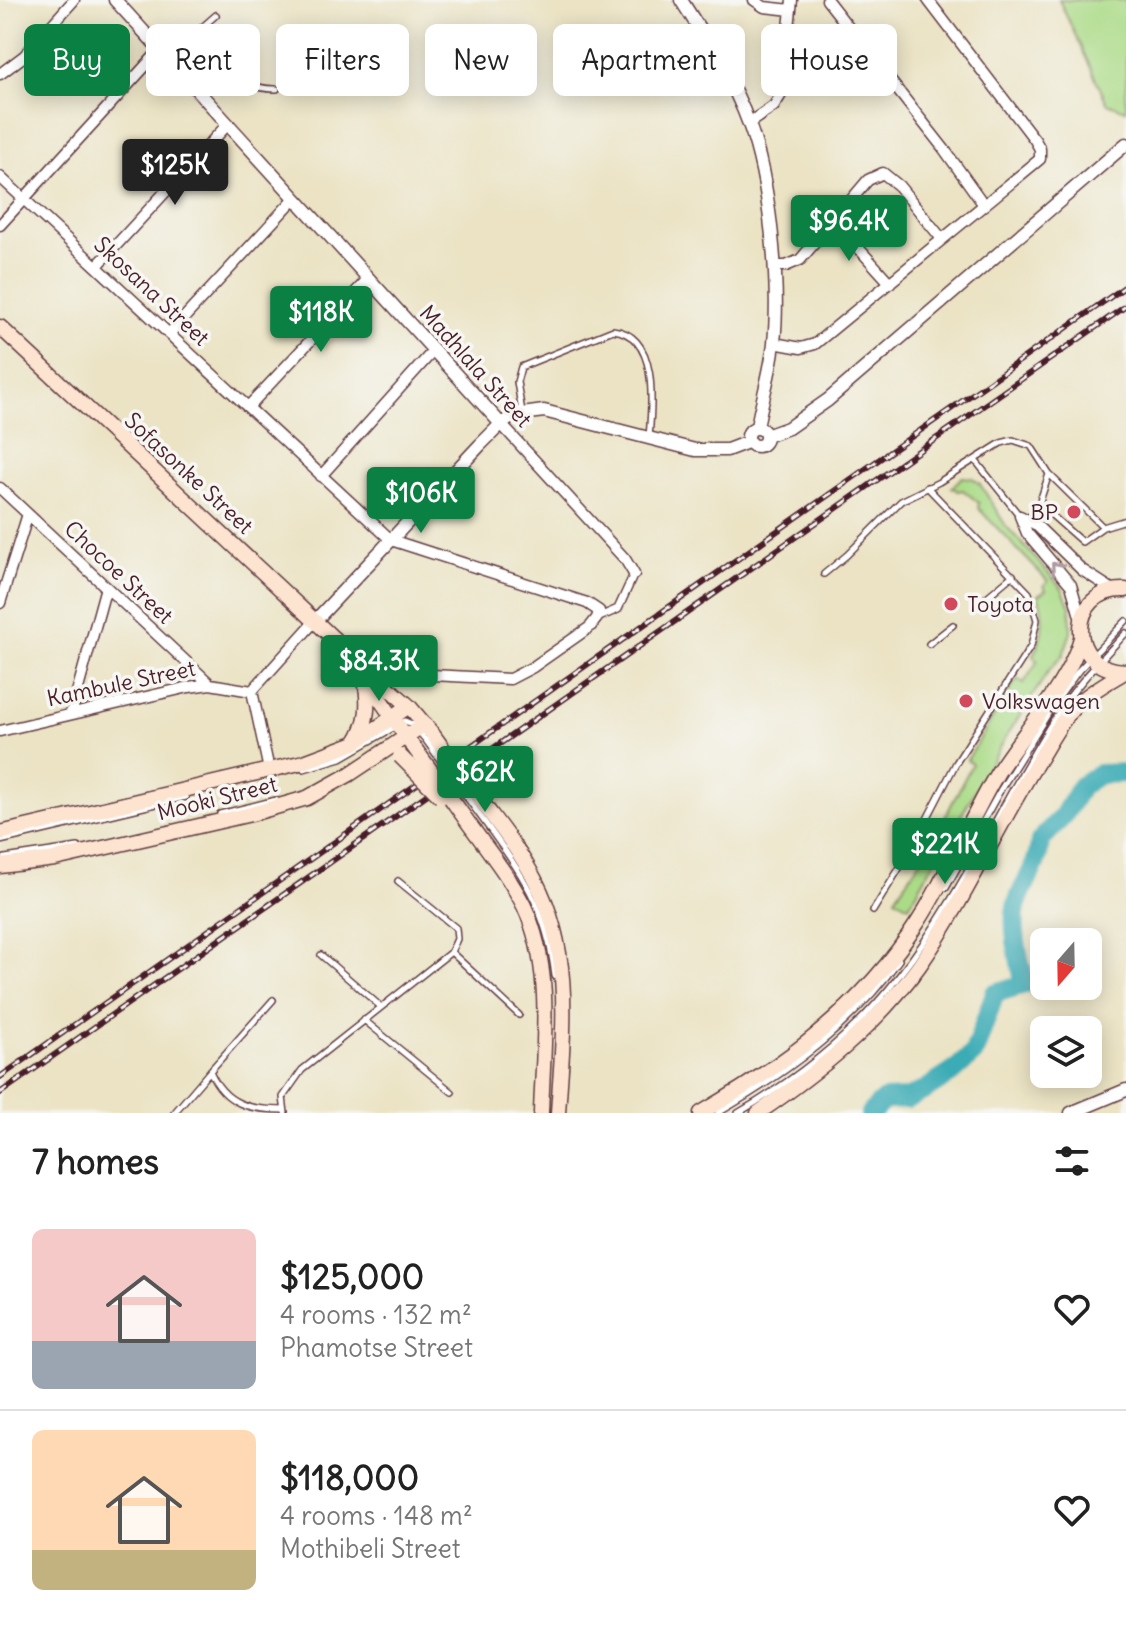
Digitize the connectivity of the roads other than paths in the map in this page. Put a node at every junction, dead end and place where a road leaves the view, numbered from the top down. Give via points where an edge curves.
1 (74, 0) edge
2 (115, 0) edge
3 (681, 0) edge
4 (754, 0) edge
5 (827, 0) edge
6 (928, 0) edge
7 (792, 5) edge
8 (216, 15) dead end
9 (206, 24) edge
10 (146, 34) edge
11 (146, 73) edge
12 (0, 74) edge
13 (202, 96) edge
14 (749, 123) junction
15 (228, 124) junction
16 (1126, 144) edge
17 (0, 177) edge
18 (295, 198) junction
19 (24, 199) junction
20 (984, 205) junction
21 (834, 221) junction
22 (0, 225) edge
23 (942, 239) junction
24 (97, 266) junction
25 (774, 266) junction
26 (369, 278) junction
27 (890, 283) junction
28 (0, 327) edge
29 (169, 334) junction
30 (774, 343) junction
31 (434, 350) junction
32 (248, 407) junction
33 (522, 413) junction
34 (501, 424) junction
35 (762, 432) junction
36 (649, 438) junction
37 (975, 460) junction
38 (1049, 474) junction
39 (321, 476) junction
40 (927, 487) junction
41 (0, 488) edge
42 (1039, 504) junction
43 (28, 514) junction
44 (1126, 520) edge
45 (1025, 521) junction
46 (1103, 527) junction
47 (391, 540) junction
48 (634, 574) joint
49 (824, 574) dead end
50 (1013, 575) junction
51 (106, 587) junction
52 (1122, 589) edge
53 (982, 601) dead end
54 (0, 603) edge
55 (597, 618) junction
56 (315, 621) junction
57 (1126, 621) edge
58 (1081, 622) junction
59 (953, 625) dead end
60 (1126, 633) edge
61 (1081, 638) junction
62 (929, 644) dead end
63 (1094, 661) junction
64 (1126, 671) edge
65 (368, 675) junction
66 (210, 684) junction
67 (252, 691) junction
68 (409, 706) junction
69 (71, 714) junction
70 (0, 731) edge
71 (409, 736) junction
72 (355, 743) junction
73 (269, 770) junction
74 (462, 800) junction
75 (0, 833) edge
76 (0, 841) edge
77 (0, 859) edge
78 (0, 866) edge
79 (398, 881) dead end
80 (873, 911) dead end
81 (451, 952) junction
82 (321, 955) dead end
83 (273, 1000) dead end
84 (380, 1006) junction
85 (519, 1015) dead end
86 (364, 1020) junction
87 (210, 1071) junction
88 (1126, 1090) edge
89 (452, 1092) dead end
90 (284, 1112) edge
91 (174, 1113) edge
92 (546, 1113) edge
93 (560, 1113) edge
94 (701, 1113) edge
95 (718, 1113) edge
96 (738, 1113) edge
97 (758, 1113) edge
98 (1071, 1113) edge

1 - 12 street via 24,56
2 - 10 street, Madhlala Street
3 - 14 street
4 - 7 street via 764,7
5 - 20 street
6 - 20 street via 1040,149 1037,163
7 - 14 street via 782,93 774,106
8 - 9 lane
11 - 19 street
13 - 15 street, Madhlala Street
14 - 25 street via 763,176
15 - 18 street, Madhlala Street
15 - 24 street
16 - 35 street via 828,400 788,428
17 - 19 street, Skosana Street
18 - 26 street, Madhlala Street
18 - 29 street
19 - 22 street
19 - 24 street, Skosana Street
20 - 23 street
21 - 23 street via 868,180 883,173
21 - 25 street via 796,263
21 - 27 street
23 - 27 street
24 - 29 street, Skosana Street
25 - 30 street
26 - 31 street, Madhlala Street
26 - 32 street
27 - 30 street via 812,347
28 - 56 main road, Sofasonke Street
29 - 32 street, Skosana Street
30 - 35 street
31 - 34 street, Madhlala Street
31 - 39 street
32 - 39 street, Skosana Street
33 - 34 street
33 - 36 street via 561,414
33 - 36 lane via 517,377 526,363 622,331 641,349 650,378
34 - 47 street
34 - 48 street, Madhlala Street
35 - 36 street via 748,433 748,442 727,450 709,452
37 - 38 lane via 1001,443 1026,442
37 - 40 lane
37 - 45 lane
38 - 42 lane
38 - 46 lane
39 - 47 street, Skosana Street
40 - 49 lane via 901,501
40 - 50 lane
41 - 43 street, Chocoe Street
42 - 45 lane
42 - 46 lane via 1082,542
43 - 51 street, Chocoe Street
43 - 54 street
44 - 46 lane
45 - 52 street via 1088,575
58 -> 45 street via 1071,585
47 - 55 street, Skosana Street via 587,603 599,611
47 - 56 street
48 - 55 street, Madhlala Street via 618,609
50 - 53 lane
50 - 80 lane via 1033,600 1037,620 1031,646 956,763
51 - 66 street, Chocoe Street
51 - 69 street
52 - 58 main road via 1093,601
55 - 65 street via 510,679
56 - 65 main road, Sofasonke Street
56 - 67 street
57 - 63 lane
58 - 61 main road
59 - 62 lane
60 - 63 lane
61 - 63 main road
61 - 94 main road via 1075,659 996,776 918,922 881,972 817,1036
63 - 64 main road
63 - 95 lane via 1067,686 1022,754 922,928 889,974 810,1052
63 - 96 lane via 900,976 831,1046
64 - 97 main road via 1090,692 1064,719 935,941 900,990 833,1058
65 - 68 main road, Sofasonke Street
65 - 71 main road, Sofasonke Street
65 - 72 main road via 367,715
66 - 67 street, Kambule Street
66 - 69 street, Kambule Street
67 - 73 street
68 - 71 main road, Mooki Street
68 - 71 main road, Sofasonke Street
69 - 70 street, Kambule Street
71 - 72 main road, Mooki Street
71 - 74 main road, Sofasonke Street, bridge
71 - 74 main road, Sofasonke Street, bridge
71 - 76 lane, Mooki Street via 362,747 314,767
71 - 77 lane, Mooki Street via 301,793 74,847
71 - 78 main road, Mooki Street via 329,787 285,805 55,859
72 - 73 main road, Mooki Street
73 - 75 main road, Mooki Street
74 - 92 main road, Sofasonke Street via 472,829 525,908 540,955
74 - 92 lane via 522,887 541,935 551,1007
74 - 93 main road, Sofasonke Street via 534,878 554,927 565,991
79 - 81 lane via 456,928
81 - 84 lane
81 - 85 lane
82 - 84 lane
83 - 87 lane
84 - 86 lane
86 - 89 lane
86 - 90 lane via 302,1070 283,1097
87 - 90 lane via 225,1094 242,1104
87 - 91 lane
88 - 98 street

